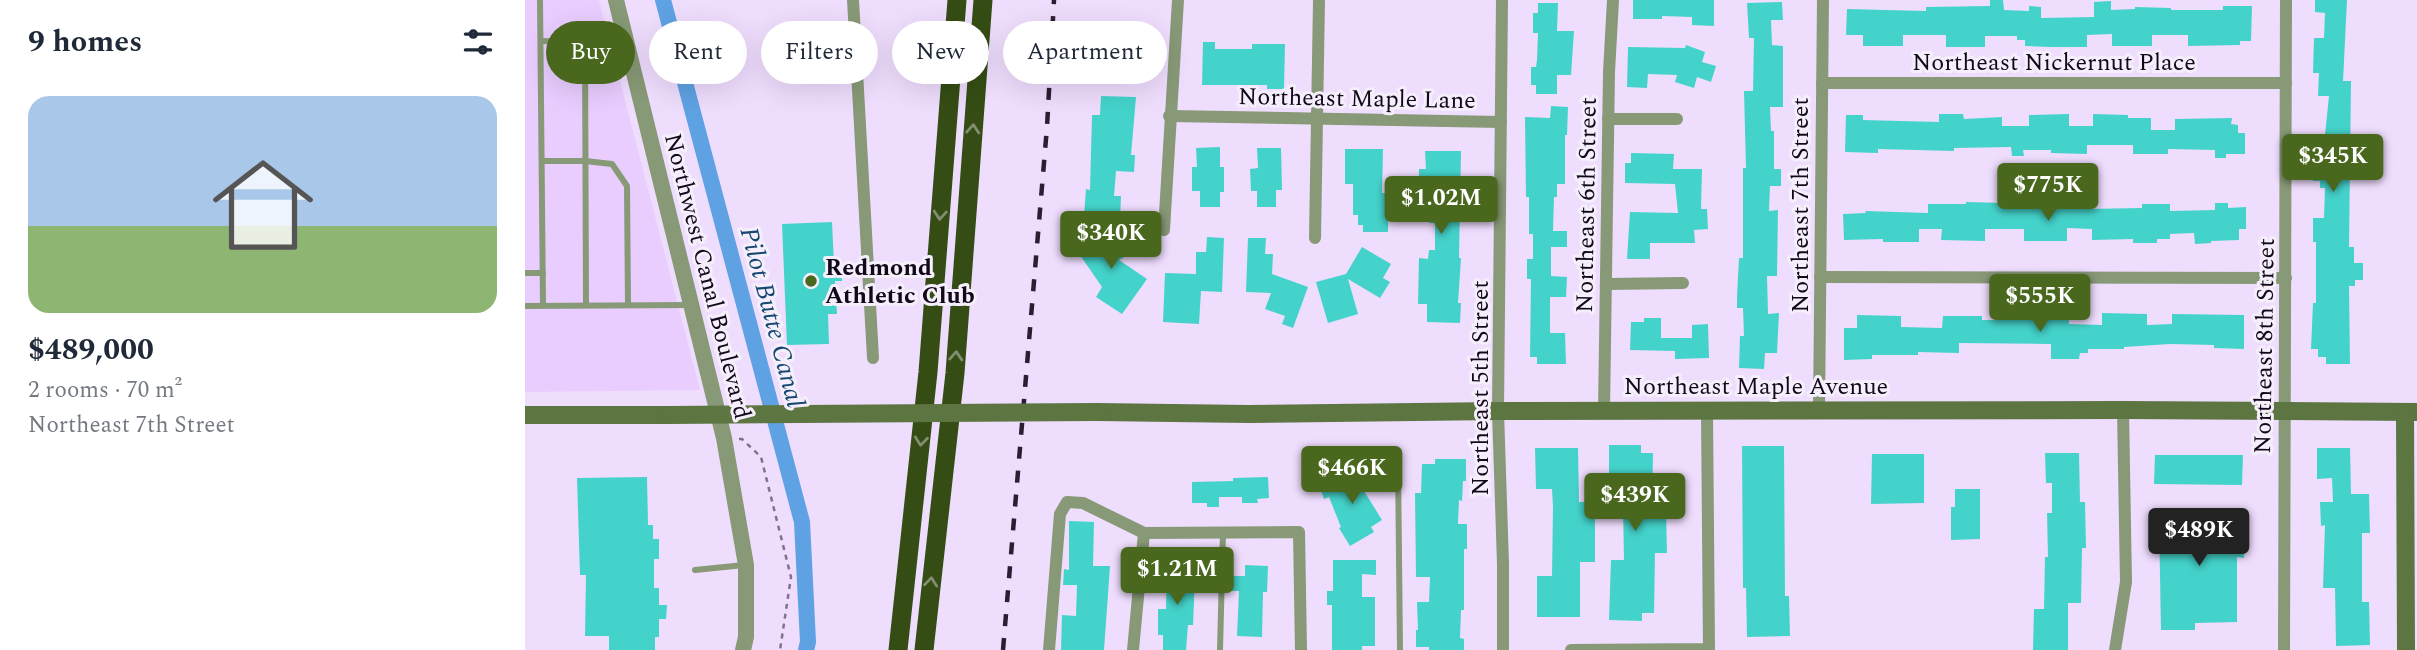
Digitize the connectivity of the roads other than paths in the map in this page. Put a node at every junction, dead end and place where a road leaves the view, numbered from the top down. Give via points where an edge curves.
1 (540, 0) edge
2 (616, 0) edge
3 (853, 0) edge
4 (957, 0) edge
5 (983, 0) edge
6 (1178, 0) edge
7 (1318, 0) edge
8 (1502, 0) edge
9 (1613, 0) edge
10 (1823, 0) edge
11 (2286, 0) edge
12 (541, 41) junction
13 (1822, 83) junction
14 (2286, 83) junction
15 (1169, 116) junction
16 (1317, 119) junction
17 (1608, 119) junction
18 (1677, 119) dead end
19 (1501, 122) junction
20 (542, 161) junction
21 (585, 161) junction
22 (1164, 230) dead end
23 (1315, 238) dead end
24 (525, 273) edge
25 (543, 273) junction
26 (1820, 277) junction
27 (2286, 278) junction
28 (1683, 283) dead end
29 (1606, 284) junction
30 (692, 304) junction
31 (543, 305) junction
32 (586, 305) junction
33 (628, 305) junction
34 (525, 306) edge
35 (873, 358) dead end
36 (2123, 410) junction
37 (1498, 411) junction
38 (1604, 411) junction
39 (1707, 411) junction
40 (1819, 411) junction
41 (2284, 411) junction
42 (2411, 412) edge
43 (525, 415) edge
44 (1398, 462) dead end
45 (1223, 532) junction
46 (1144, 533) junction
47 (746, 565) junction
48 (695, 570) dead end
49 (743, 650) edge
50 (898, 650) edge
51 (924, 650) edge
52 (1049, 650) edge
53 (1133, 650) edge
54 (1220, 650) edge
55 (1301, 650) edge
56 (1400, 650) edge
57 (1503, 650) edge
58 (1571, 650) edge
59 (2115, 650) edge
60 (2284, 650) edge
61 (2406, 650) edge

1 - 12 lane
2 - 30 street, Northwest Canal Boulevard
3 - 35 street
4 -> 50 highway via 928,372
51 -> 5 highway via 955,373
6 - 15 street
7 - 16 street
8 - 19 street, Northeast 5th Street
9 - 17 street, Northeast 6th Street
10 - 13 street, Northeast 7th Street
11 - 14 street, Northeast 8th Street
12 - 20 lane
12 - 21 lane via 585,42
13 - 14 street, Northeast Nickernut Place
13 - 26 street, Northeast 7th Street
14 - 27 street, Northeast 8th Street
15 - 16 street, Northeast Maple Lane
15 - 22 street
16 - 19 street, Northeast Maple Lane
16 - 23 street
17 - 18 street
17 - 29 street, Northeast 6th Street
19 - 37 street, Northeast 5th Street
20 - 21 lane
20 - 25 lane
21 - 32 lane
21 - 33 lane via 612,164 627,186
24 - 25 lane
25 - 31 lane
26 - 27 street
26 - 40 street, Northeast 7th Street
27 - 41 street, Northeast 8th Street
28 - 29 street
29 - 38 street, Northeast 6th Street
30 - 33 lane
30 - 47 street, Northwest Canal Boulevard via 724,438
31 - 32 lane
31 - 34 lane
32 - 33 lane
36 - 40 main road, Northeast Maple Avenue
36 - 41 main road, Northeast Maple Avenue
36 - 59 street via 2126,582
37 - 38 main road, Northeast Maple Avenue
37 - 43 main road, Northeast Maple Avenue, bridge
37 - 57 street, Northeast 5th Street
38 - 39 main road, Northeast Maple Avenue
39 - 40 main road, Northeast Maple Avenue
39 - 58 street via 1709,649
41 - 42 main road, Northeast Maple Avenue
41 - 60 street, Northeast 8th Street
42 - 61 main road
44 - 56 lane
45 - 46 street
45 - 54 lane
45 - 55 street via 1299,532
46 - 52 street via 1083,503 1067,502 1062,508
46 - 53 street
47 - 48 lane
47 - 49 street, Northwest Canal Boulevard

